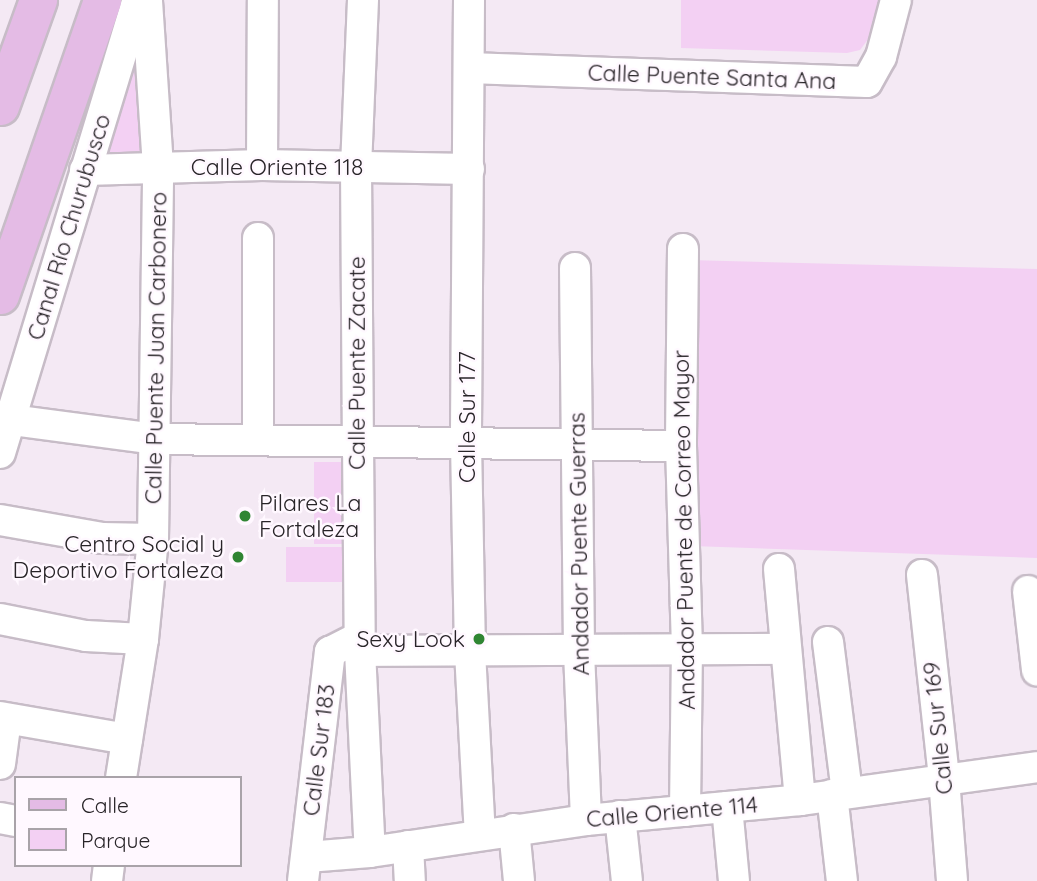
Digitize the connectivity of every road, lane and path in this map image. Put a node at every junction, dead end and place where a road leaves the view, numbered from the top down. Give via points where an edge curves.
1 (37, 0) edge
2 (102, 0) edge
3 (138, 0) edge
4 (147, 0) edge
5 (263, 0) edge
6 (363, 0) edge
7 (470, 0) edge
8 (897, 0) edge
9 (469, 68) junction
10 (0, 106) edge
11 (262, 165) junction
12 (158, 167) junction
13 (356, 167) junction
14 (469, 169) junction
15 (85, 170) junction
16 (258, 238) dead end
17 (683, 248) dead end
18 (575, 268) dead end
19 (0, 295) edge
20 (12, 420) junction
21 (157, 439) junction
22 (258, 440) junction
23 (358, 442) junction
24 (466, 443) junction
25 (579, 445) junction
26 (681, 446) junction
27 (0, 453) edge
28 (0, 520) edge
29 (153, 539) junction
30 (779, 569) dead end
31 (922, 575) dead end
32 (1028, 592) dead end
33 (0, 619) edge
34 (143, 639) junction
35 (828, 642) dead end
36 (359, 644) junction
37 (687, 648) junction
38 (785, 649) junction
39 (470, 652) junction
40 (579, 652) junction
41 (1037, 670) edge
42 (3, 718) edge
43 (127, 739) junction
44 (0, 764) edge
45 (1037, 767) edge
46 (121, 776) edge
47 (944, 779) junction
48 (840, 794) junction
49 (800, 800) junction
50 (727, 807) junction
51 (685, 811) junction
52 (620, 816) junction
53 (586, 820) junction
54 (514, 829) junction
55 (480, 834) junction
56 (408, 846) junction
57 (370, 852) junction
58 (305, 869) edge
59 (410, 881) edge
60 (519, 881) edge
61 (627, 881) edge
62 (734, 881) edge
63 (842, 881) edge
64 (952, 881) edge

1 - 10 main road
2 - 19 main road, Canal Río Churubusco
3 - 15 street, Canal Río Churubusco
4 - 12 street, Calle Puente Juan Carbonero
5 - 11 street
6 - 13 street, Calle Puente Zacate
7 - 9 street, Calle Sur 177
8 - 9 street, Calle Puente Santa Ana via 881,57 867,82
9 - 14 street, Calle Sur 177
11 - 12 street, Calle Oriente 118
11 - 13 street, Calle Oriente 118
12 - 15 street, Calle Oriente 118
12 - 21 street, Calle Puente Juan Carbonero
13 - 14 street, Calle Oriente 118
13 - 23 street, Calle Puente Zacate
14 - 24 street, Calle Sur 177
15 - 20 street, Canal Río Churubusco
16 - 22 street
17 - 26 street, Andador Puente de Correo Mayor
18 - 25 street, Andador Puente Guerras
20 - 21 street
20 - 27 street, Canal Río Churubusco
21 - 22 street
21 - 29 street, Calle Puente Juan Carbonero
22 - 23 street
23 - 24 street
23 - 36 street, Calle Puente Zacate
24 - 25 street
24 - 39 street, Calle Sur 177
25 - 26 street
25 - 40 street, Andador Puente Guerras
26 - 37 street, Andador Puente de Correo Mayor
28 - 29 street via 102,537
29 - 34 street, Calle Puente Juan Carbonero
30 - 38 street
31 - 47 street, Calle Sur 169
32 - 41 street
33 - 34 street via 86,636
34 - 43 street, Calle Puente Juan Carbonero
35 - 48 street
36 - 39 street
36 - 57 street, Calle Puente Zacate
36 - 58 street, Calle Sur 183 via 330,652
37 - 38 street
37 - 40 street
37 - 51 street, Andador Puente de Correo Mayor
38 - 49 street
39 - 40 street
39 - 55 street, Calle Sur 177
40 - 53 street, Andador Puente Guerras
42 - 43 street
42 - 44 street
43 - 46 street, Calle Puente Juan Carbonero
45 - 47 street, Calle Oriente 114
47 - 48 street, Calle Oriente 114
47 - 64 street, Calle Sur 169
48 - 49 street, Calle Oriente 114
48 - 63 street
49 - 50 street, Calle Oriente 114
50 - 51 street, Calle Oriente 114
50 - 62 street
51 - 52 street, Calle Oriente 114
52 - 53 street, Calle Oriente 114
52 - 61 street
53 - 54 street, Calle Oriente 114
54 - 55 street, Calle Oriente 114
54 - 60 street
55 - 56 street, Calle Oriente 114
56 - 57 street, Calle Oriente 114
56 - 59 street
57 - 58 street, Calle Oriente 114

